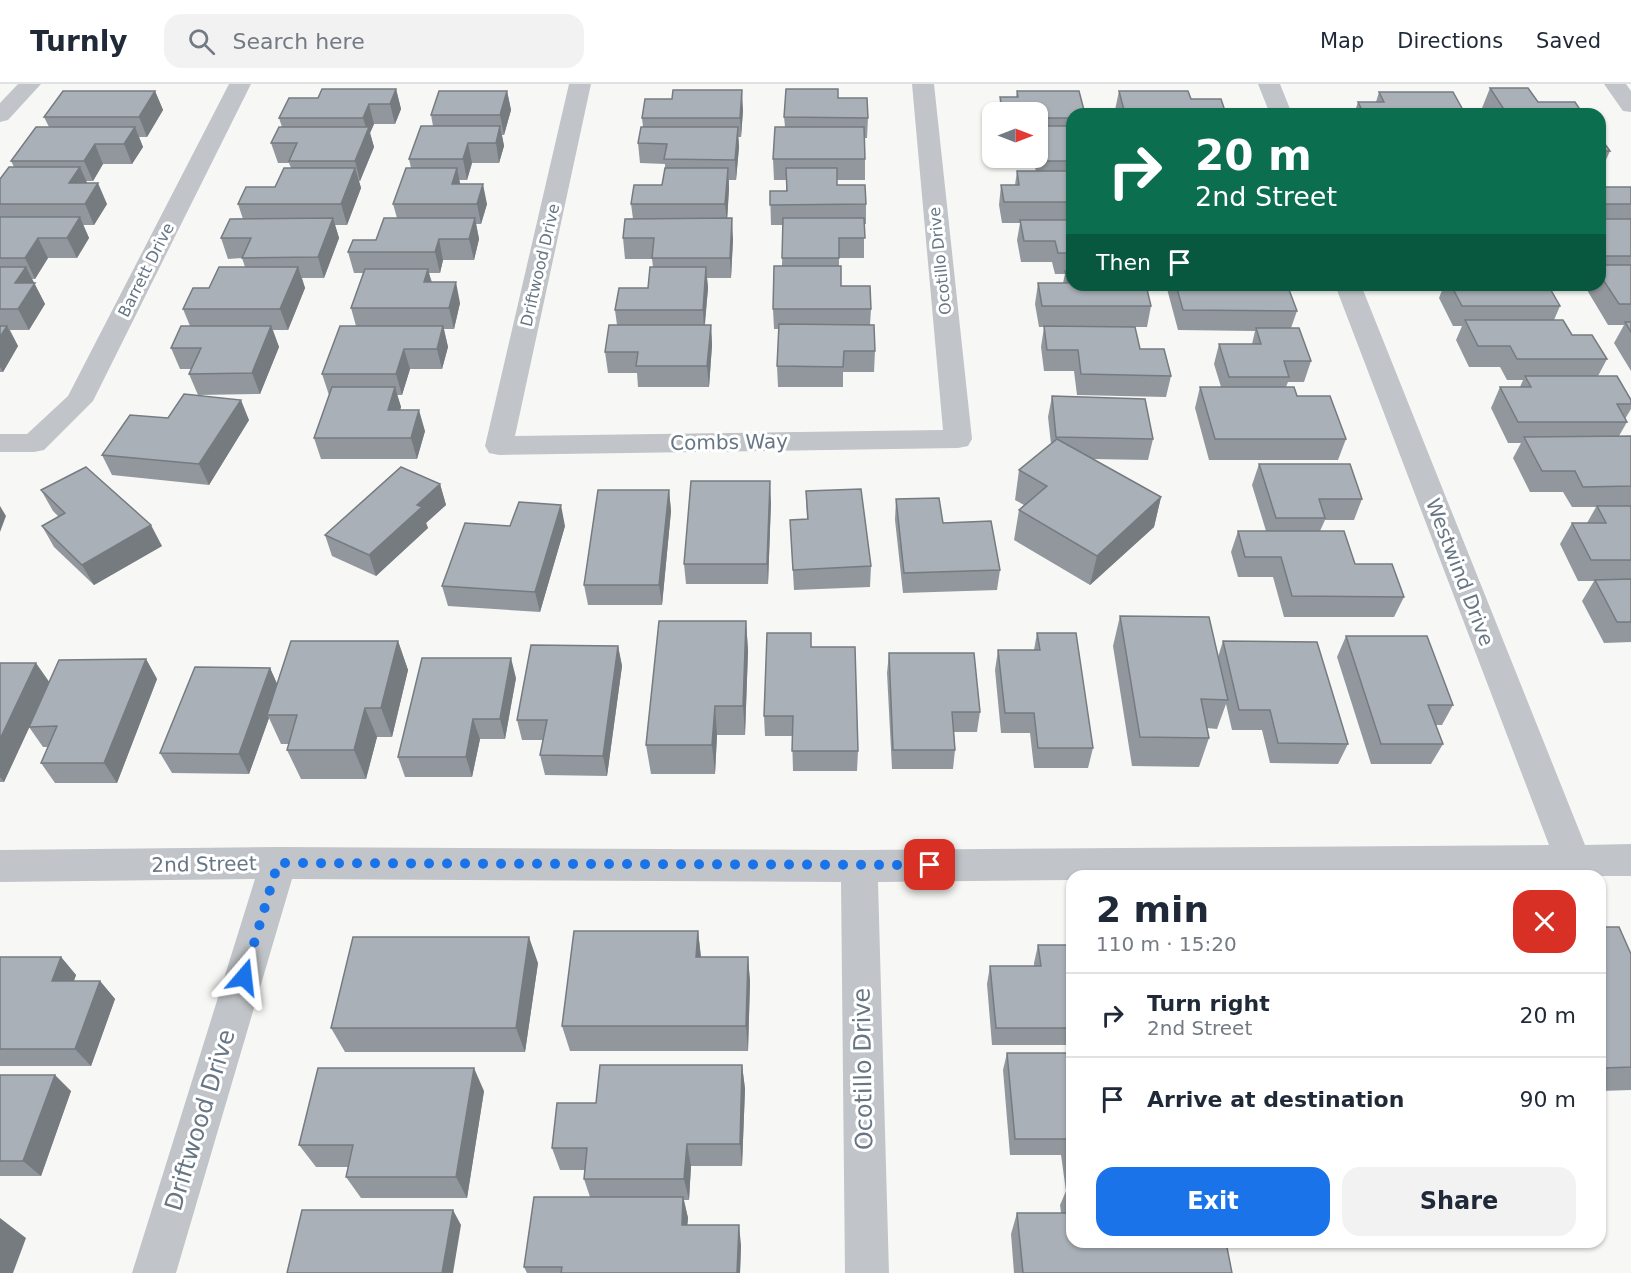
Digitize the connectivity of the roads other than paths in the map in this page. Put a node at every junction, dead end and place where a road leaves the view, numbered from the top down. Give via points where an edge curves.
1 (30, 84) edge
2 (240, 84) edge
3 (580, 84) edge
4 (922, 84) edge
5 (1269, 84) edge
6 (1615, 84) edge
7 (1631, 106) edge
8 (1279, 108) edge
9 (0, 115) edge
10 (1350, 291) edge
11 (958, 438) joint
12 (0, 443) edge
13 (499, 446) joint
14 (1573, 860) junction
15 (1631, 860) edge
16 (278, 863) junction
17 (0, 866) edge
18 (859, 866) junction
19 (154, 1273) edge
20 (867, 1273) edge

1 - 9 street
2 - 12 street, Barrett Drive via 79,401 34,443
3 - 13 street, Driftwood Drive
4 - 11 street, Ocotillo Drive
5 - 8 street
6 - 7 street
10 - 14 street, Westwind Drive
11 - 13 street, Combs Way
14 - 15 street, 2nd Street
14 - 18 street, 2nd Street
16 - 17 street, 2nd Street
16 - 18 street, 2nd Street
16 - 19 street, Driftwood Drive
18 - 20 street, Ocotillo Drive

